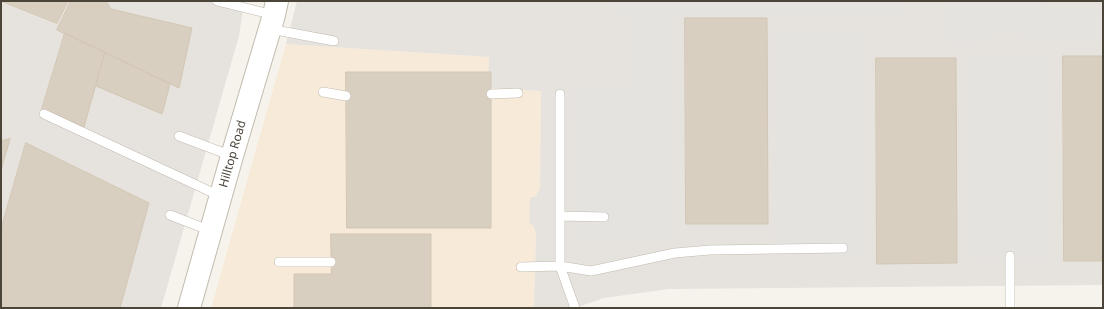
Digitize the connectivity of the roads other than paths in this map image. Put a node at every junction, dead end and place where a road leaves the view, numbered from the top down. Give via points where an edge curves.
1 (217, 2) edge
2 (274, 15) edge
3 (334, 40) dead end
4 (323, 92) dead end
5 (518, 93) dead end
6 (491, 94) dead end
7 (560, 94) dead end
8 (346, 96) dead end
9 (44, 114) dead end
10 (179, 136) dead end
11 (232, 156) junction
12 (221, 196) junction
13 (170, 215) dead end
14 (561, 216) junction
15 (604, 217) dead end
16 (211, 231) junction
17 (843, 248) dead end
18 (1010, 256) dead end
19 (279, 262) dead end
20 (331, 262) dead end
21 (560, 266) junction
22 (521, 267) dead end
23 (189, 308) edge
24 (575, 308) edge
25 (1010, 308) edge

1 - 2 lane
2 - 3 lane
2 - 11 street, Hilltop Road
4 - 8 lane
5 - 6 lane
7 - 14 lane
9 - 12 lane
10 - 11 lane
11 - 12 street, Hilltop Road
12 - 16 street, Hilltop Road
13 - 16 lane
14 - 15 lane
14 - 21 lane
16 - 23 street, Hilltop Road
17 - 21 lane via 674,253 591,271
18 - 25 lane
19 - 20 lane
21 - 22 lane
21 - 24 lane

